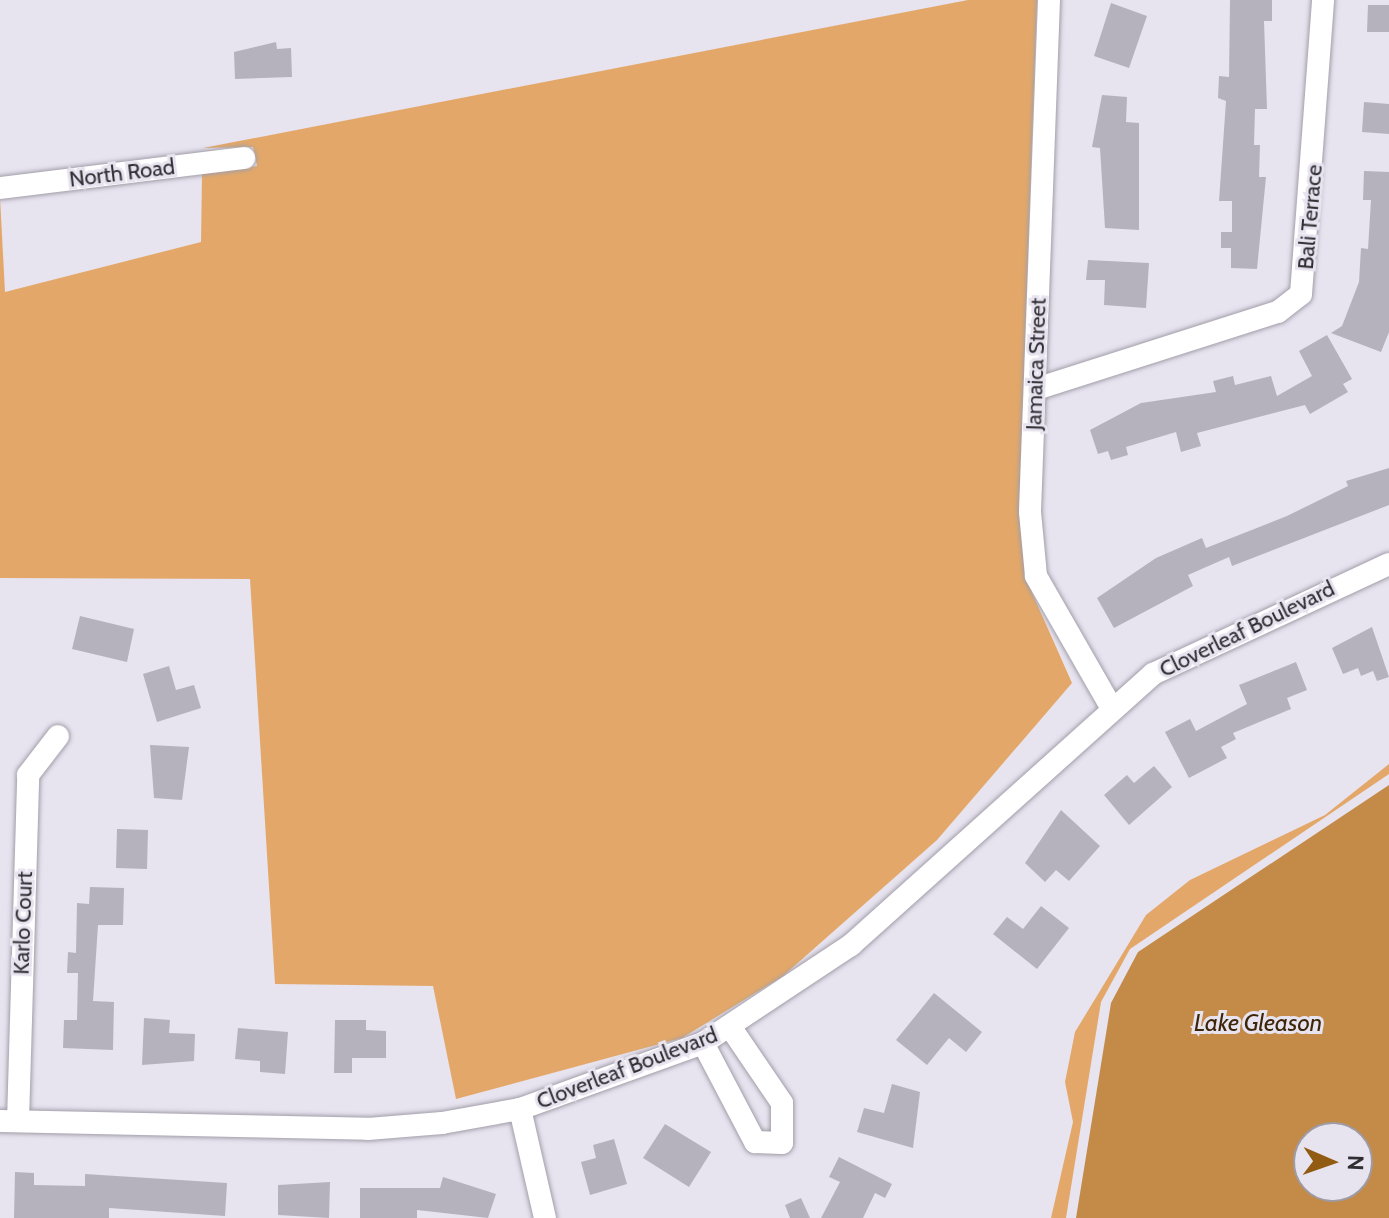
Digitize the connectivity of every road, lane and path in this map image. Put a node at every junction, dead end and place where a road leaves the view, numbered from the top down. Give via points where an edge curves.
1 (1049, 0) edge
2 (1323, 0) edge
3 (244, 158) dead end
4 (0, 188) edge
5 (1036, 389) junction
6 (1389, 564) edge
7 (1111, 707) junction
8 (58, 736) dead end
9 (731, 1028) junction
10 (703, 1043) junction
11 (520, 1109) junction
12 (9, 1121) edge
13 (545, 1218) edge

1 - 5 street, Jamaica Street
2 - 5 street, Bali Terrace via 1301,294 1278,312
3 - 4 street, North Road
5 - 7 street, Jamaica Street via 1030,512 1036,576
6 - 7 street, Cloverleaf Boulevard via 1180,660
7 - 9 street, Cloverleaf Boulevard via 851,945
8 - 12 street, Karlo Court via 28,775
9 - 10 street, Cloverleaf Boulevard
9 - 10 street via 782,1103 782,1143 755,1142
10 - 11 street, Cloverleaf Boulevard
11 - 12 street, Cloverleaf Boulevard via 368,1129
11 - 13 street

